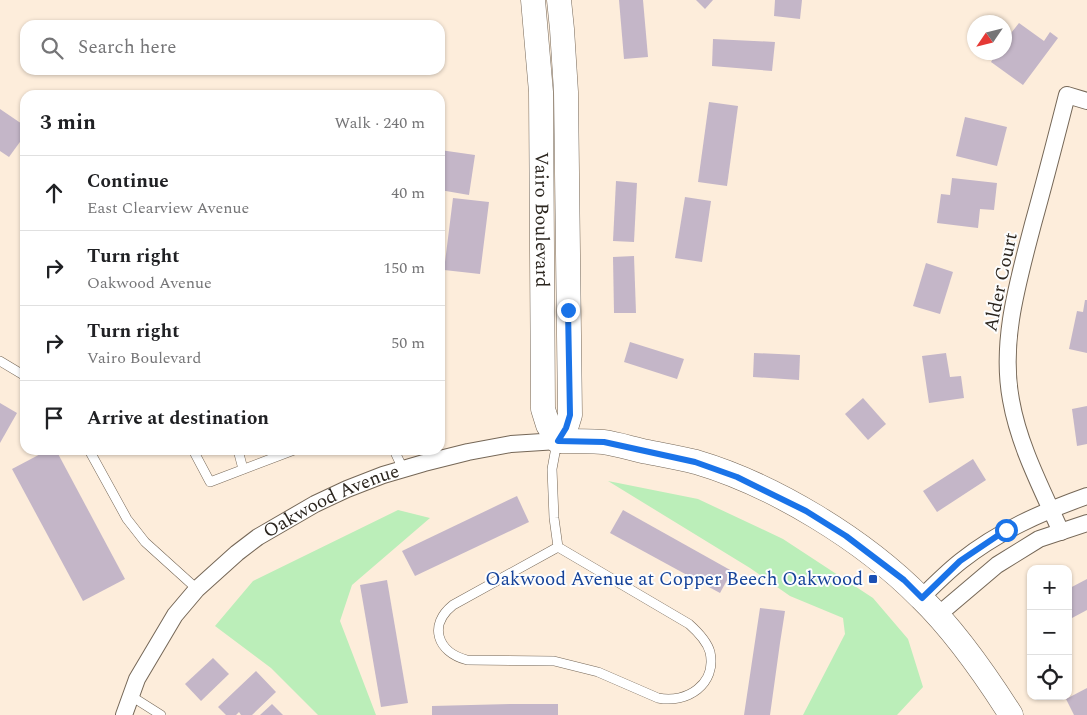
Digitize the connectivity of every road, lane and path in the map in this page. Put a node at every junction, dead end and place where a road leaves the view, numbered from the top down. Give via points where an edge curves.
1 (542, 1) edge
2 (1087, 101) edge
3 (0, 361) edge
4 (20, 373) edge
5 (558, 441) junction
6 (92, 455) edge
7 (196, 455) edge
8 (239, 455) edge
9 (281, 455) edge
10 (396, 455) edge
11 (243, 469) junction
12 (403, 470) junction
13 (1087, 496) edge
14 (1051, 509) junction
15 (1087, 522) edge
16 (1061, 532) junction
17 (558, 547) junction
18 (197, 589) junction
19 (922, 598) junction
20 (938, 615) junction
21 (130, 696) junction
22 (124, 715) edge
23 (160, 715) edge
24 (1011, 715) edge

1 - 5 street, Vairo Boulevard via 562,29 553,92 570,415
2 - 14 street, Alder Court via 1067,95 1018,280 1008,341 1008,378 1016,424
3 - 4 lane
5 - 12 street, Oakwood Avenue via 476,450
5 - 17 lane via 552,469
5 - 19 street, Oakwood Avenue via 604,442 695,462 737,477 806,511 846,536 904,580
6 - 18 lane via 127,519 145,542
7 - 11 lane via 210,482
8 - 11 lane
9 - 11 lane
10 - 12 lane
12 - 18 street, Oakwood Avenue via 347,489 303,511 258,537
13 - 14 street
14 - 16 street, Alder Court
14 - 19 street via 1006,530 960,561
15 - 16 street
16 - 20 street via 1039,539 997,565
17 - 17 lane via 445,612 438,630 447,651 467,660 554,661 598,672 668,700 683,697 699,688 711,665 710,651 697,631
18 - 21 street, Oakwood Avenue via 175,615
19 - 20 street, Oakwood Avenue
20 - 24 street, Oakwood Avenue
21 - 22 street, Oakwood Avenue
21 - 23 lane

